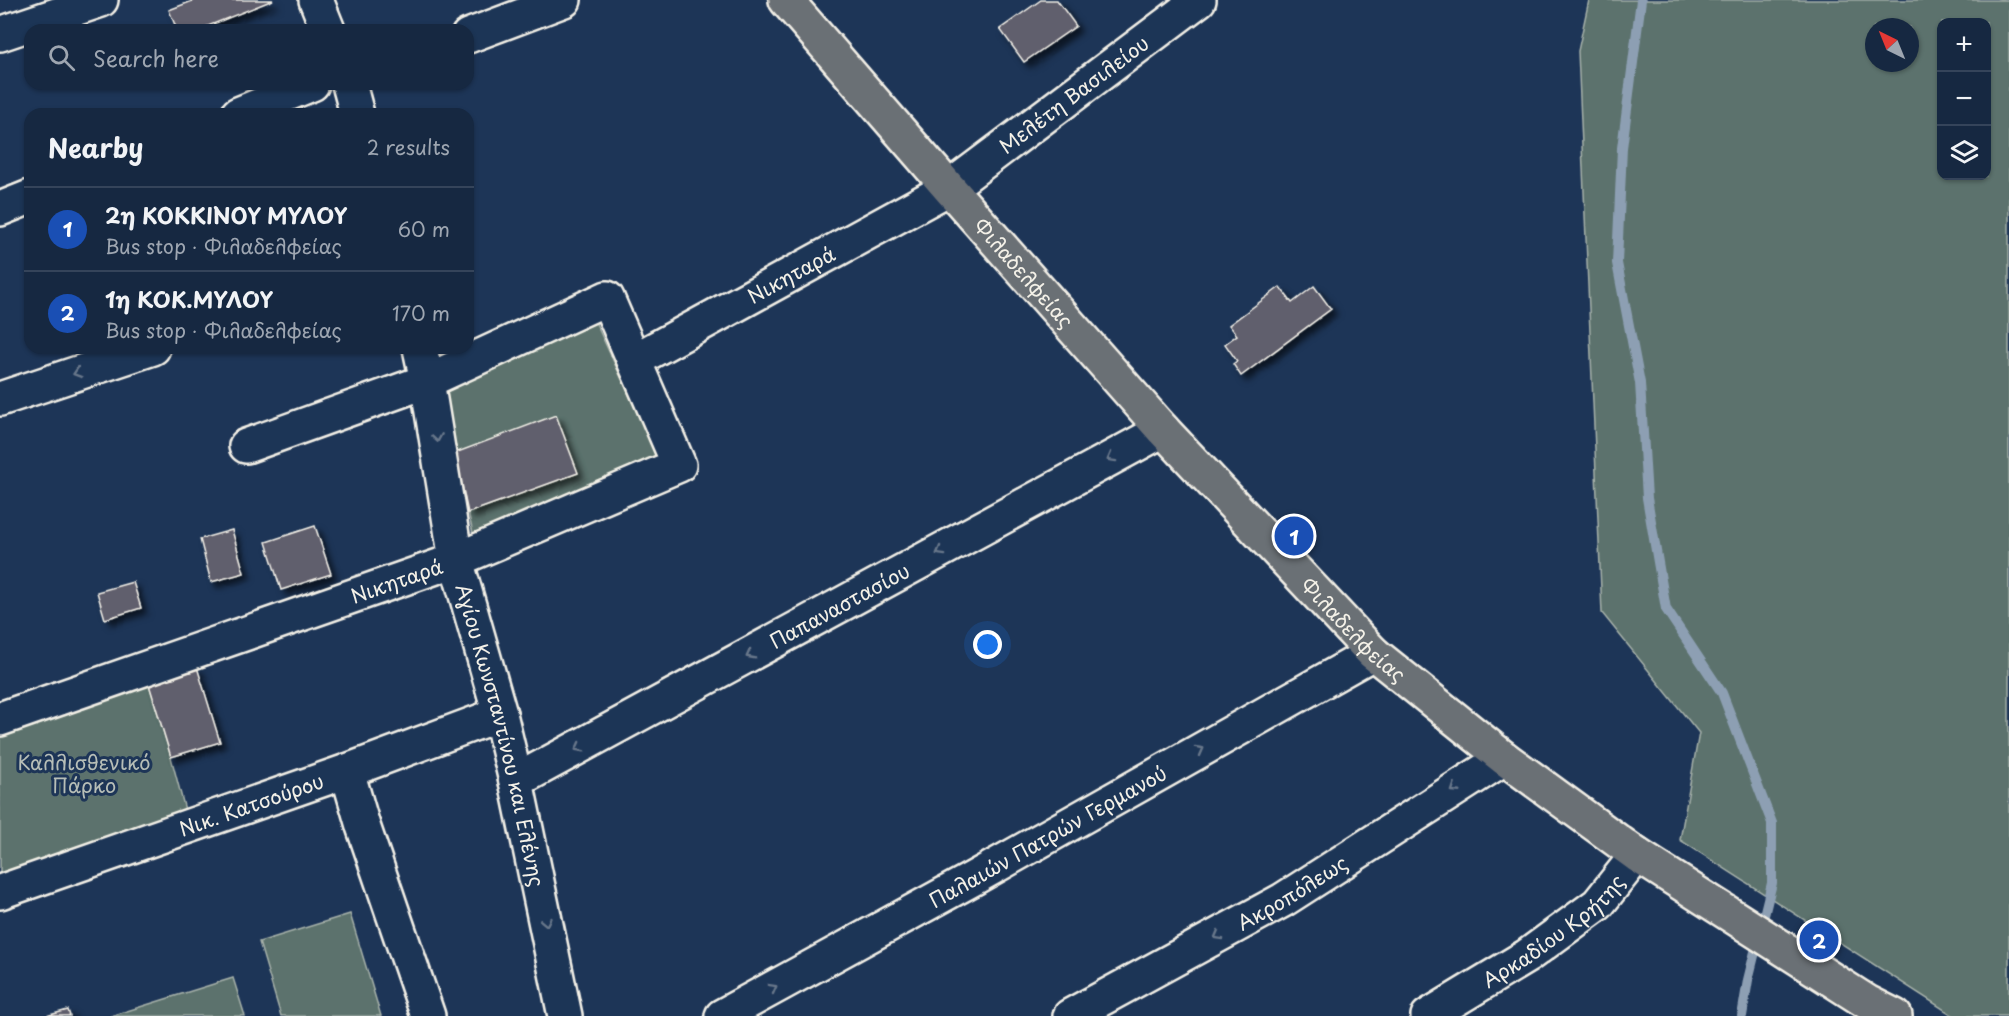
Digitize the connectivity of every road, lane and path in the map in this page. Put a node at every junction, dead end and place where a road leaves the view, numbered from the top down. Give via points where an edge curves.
1 (101, 0) edge
2 (316, 0) edge
3 (564, 0) edge
4 (786, 0) edge
5 (1199, 0) edge
6 (30, 24) edge
7 (326, 24) edge
8 (24, 26) edge
9 (0, 34) edge
10 (474, 34) edge
11 (297, 90) edge
12 (351, 90) edge
13 (253, 108) edge
14 (355, 108) edge
15 (948, 188) junction
16 (24, 200) edge
17 (0, 210) edge
18 (135, 354) edge
19 (421, 354) edge
20 (634, 360) junction
21 (428, 381) junction
22 (0, 399) edge
23 (1163, 430) junction
24 (246, 446) dead end
25 (456, 560) junction
26 (1373, 653) junction
27 (500, 714) junction
28 (0, 719) edge
29 (1504, 758) junction
30 (347, 771) junction
31 (516, 782) junction
32 (1637, 855) junction
33 (0, 892) edge
34 (1875, 1011) edge
35 (428, 1016) edge
36 (565, 1016) edge
37 (722, 1016) edge
38 (1070, 1016) edge
39 (1428, 1016) edge

1 - 6 street
2 - 7 street
3 - 10 street
4 - 15 main road, Φιλαδελφείας
5 - 15 street, Μελέτη Βασιλείου
8 - 9 street
11 - 13 street
12 - 14 street
15 - 20 street, Νικηταρά
15 - 23 main road, Φιλαδελφείας
16 - 17 street
18 -> 22 street
19 - 21 street, Αγίου Κωνσταντίνου και Ελένης
20 - 21 street, Νικηταρά via 607,298
20 - 25 street, Νικηταρά via 679,465
21 - 24 street
21 -> 25 street, Αγίου Κωνσταντίνου και Ελένης
23 - 26 main road, Φιλαδελφείας
23 -> 31 street, Παπαναστασίου
25 - 27 street, Αγίου Κωνσταντίνου και Ελένης
25 - 28 street, Νικηταρά
26 - 29 main road, Φιλαδελφείας
37 -> 26 street, Παλαιών Πατρών Γερμανού
27 - 30 street, Νικ. Κατσούρου
27 - 31 street, Αγίου Κωνσταντίνου και Ελένης
29 - 32 main road, Φιλαδελφείας
29 -> 38 street, Ακροπόλεως via 1283,900
30 - 33 street, Νικ. Κατσούρου
30 - 35 street
31 -> 36 street, Αγίου Κωνσταντίνου και Ελένης
32 - 34 main road, Φιλαδελφείας via 1837,982
32 - 39 street, Αρκαδίου Κρήτης via 1599,904 1527,956

